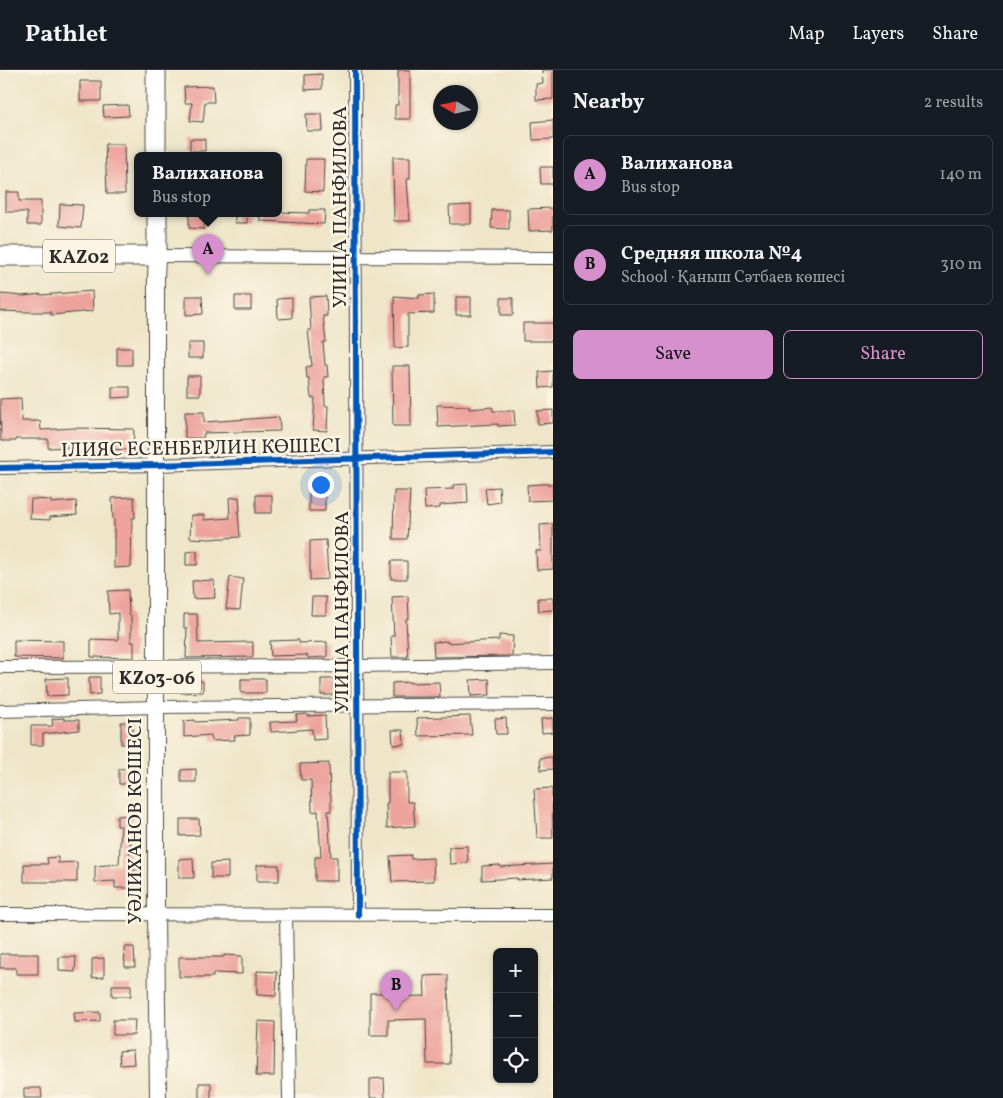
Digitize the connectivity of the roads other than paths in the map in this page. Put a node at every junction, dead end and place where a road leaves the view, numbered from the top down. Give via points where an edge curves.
1 (156, 70) edge
2 (355, 70) edge
3 (156, 152) edge
4 (157, 217) edge
5 (0, 256) edge
6 (157, 256) junction
7 (355, 257) junction
8 (553, 258) edge
9 (553, 452) edge
10 (356, 459) junction
11 (157, 465) junction
12 (0, 468) edge
13 (553, 663) edge
14 (157, 666) junction
15 (357, 666) junction
16 (0, 667) edge
17 (553, 704) edge
18 (357, 705) junction
19 (156, 707) junction
20 (0, 711) edge
21 (0, 914) edge
22 (156, 914) junction
23 (286, 914) junction
24 (358, 915) junction
25 (553, 915) edge
26 (158, 1098) edge
27 (289, 1098) edge

1 - 3 highway
2 - 7 street, УЛИЦА ПАНФИЛОВА
4 - 6 highway, УӘЛИХАНОВ КӨШЕСІ
5 - 6 highway, KАZ02
6 - 7 street
6 - 11 main road, УӘЛИХАНОВ КӨШЕСІ / KZ03-06
7 - 8 street
7 - 10 street, УЛИЦА ПАНФИЛОВА
9 - 10 street, ІЛИЯС ЕСЕНБЕРЛИН КӨШЕСІ
10 - 11 street, ІЛИЯС ЕСЕНБЕРЛИН КӨШЕСІ
10 - 15 street, УЛИЦА ПАНФИЛОВА
11 - 12 street, ІЛИЯС ЕСЕНБЕРЛИН КӨШЕСІ
11 - 14 main road, УӘЛИХАНОВ КӨШЕСІ / KZ03-06
13 - 15 street
14 - 15 street
14 - 16 street
14 - 19 main road, УӘЛИХАНОВ КӨШЕСІ / KZ03-06
15 - 18 street, УЛИЦА ПАНФИЛОВА
17 - 18 street
18 - 19 street
18 - 24 street, УЛИЦА ПАНФИЛОВА
19 - 20 street
19 - 22 main road, УӘЛИХАНОВ КӨШЕСІ / KZ03-06
21 - 22 street
22 - 23 street
22 - 26 main road, УӘЛИХАНОВ КӨШЕСІ / KZ03-06
23 - 24 street
23 - 27 street
24 - 25 street

